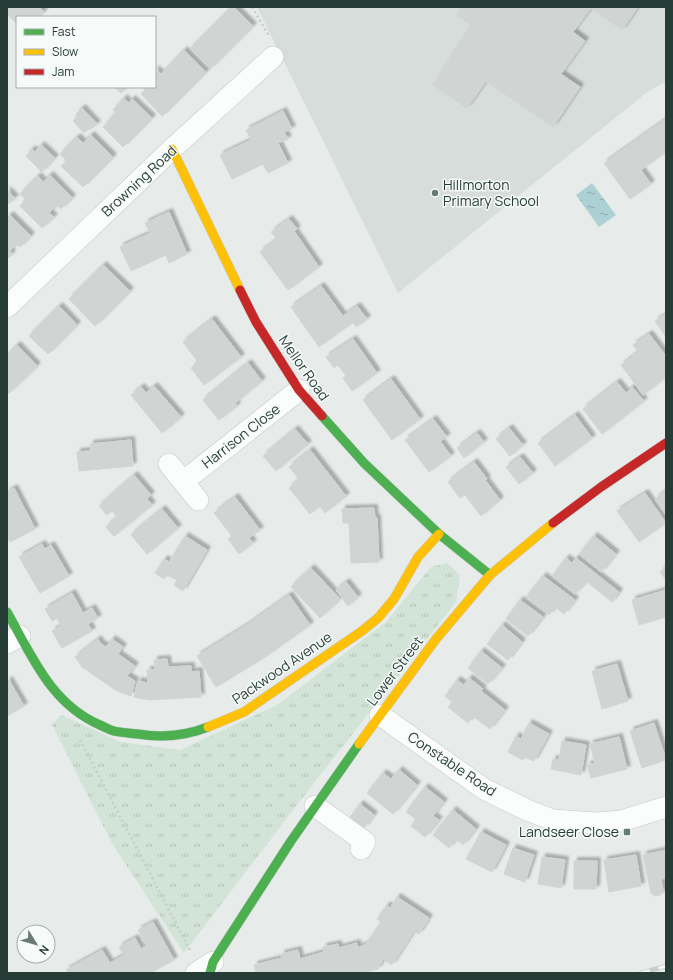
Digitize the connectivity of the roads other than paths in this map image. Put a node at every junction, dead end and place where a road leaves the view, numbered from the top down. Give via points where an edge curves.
1 (273, 57) road end
2 (172, 149) junction
3 (7, 307) edge
4 (299, 390) junction
5 (666, 443) edge
6 (169, 464) dead end
7 (184, 481) junction
8 (198, 500) dead end
9 (439, 534) junction
10 (490, 576) junction
11 (7, 612) edge
12 (13, 639) edge
13 (380, 715) junction
14 (315, 806) junction
15 (666, 808) edge
16 (361, 848) dead end
17 (205, 969) edge

1 - 2 street, Browning Road
2 - 3 street, Browning Road
2 - 4 street, Mellor Road via 256,322
4 - 7 street, Harrison Close
4 - 9 street, Mellor Road via 364,463
5 - 10 street, Lower Street via 548,526
6 - 7 street
7 - 8 street
9 - 10 street, Mellor Road
9 - 12 street, Packwood Avenue via 418,557 394,599 378,618 244,712 198,731 175,736 150,736 113,731 86,719 68,705
10 - 13 street, Lower Street via 436,639
11 - 12 street, Packwood Avenue
13 - 14 street, Lower Street
13 - 15 street, Constable Road via 484,789 552,820 596,824 621,821
14 - 16 street via 365,842
14 - 17 street, Lower Street

